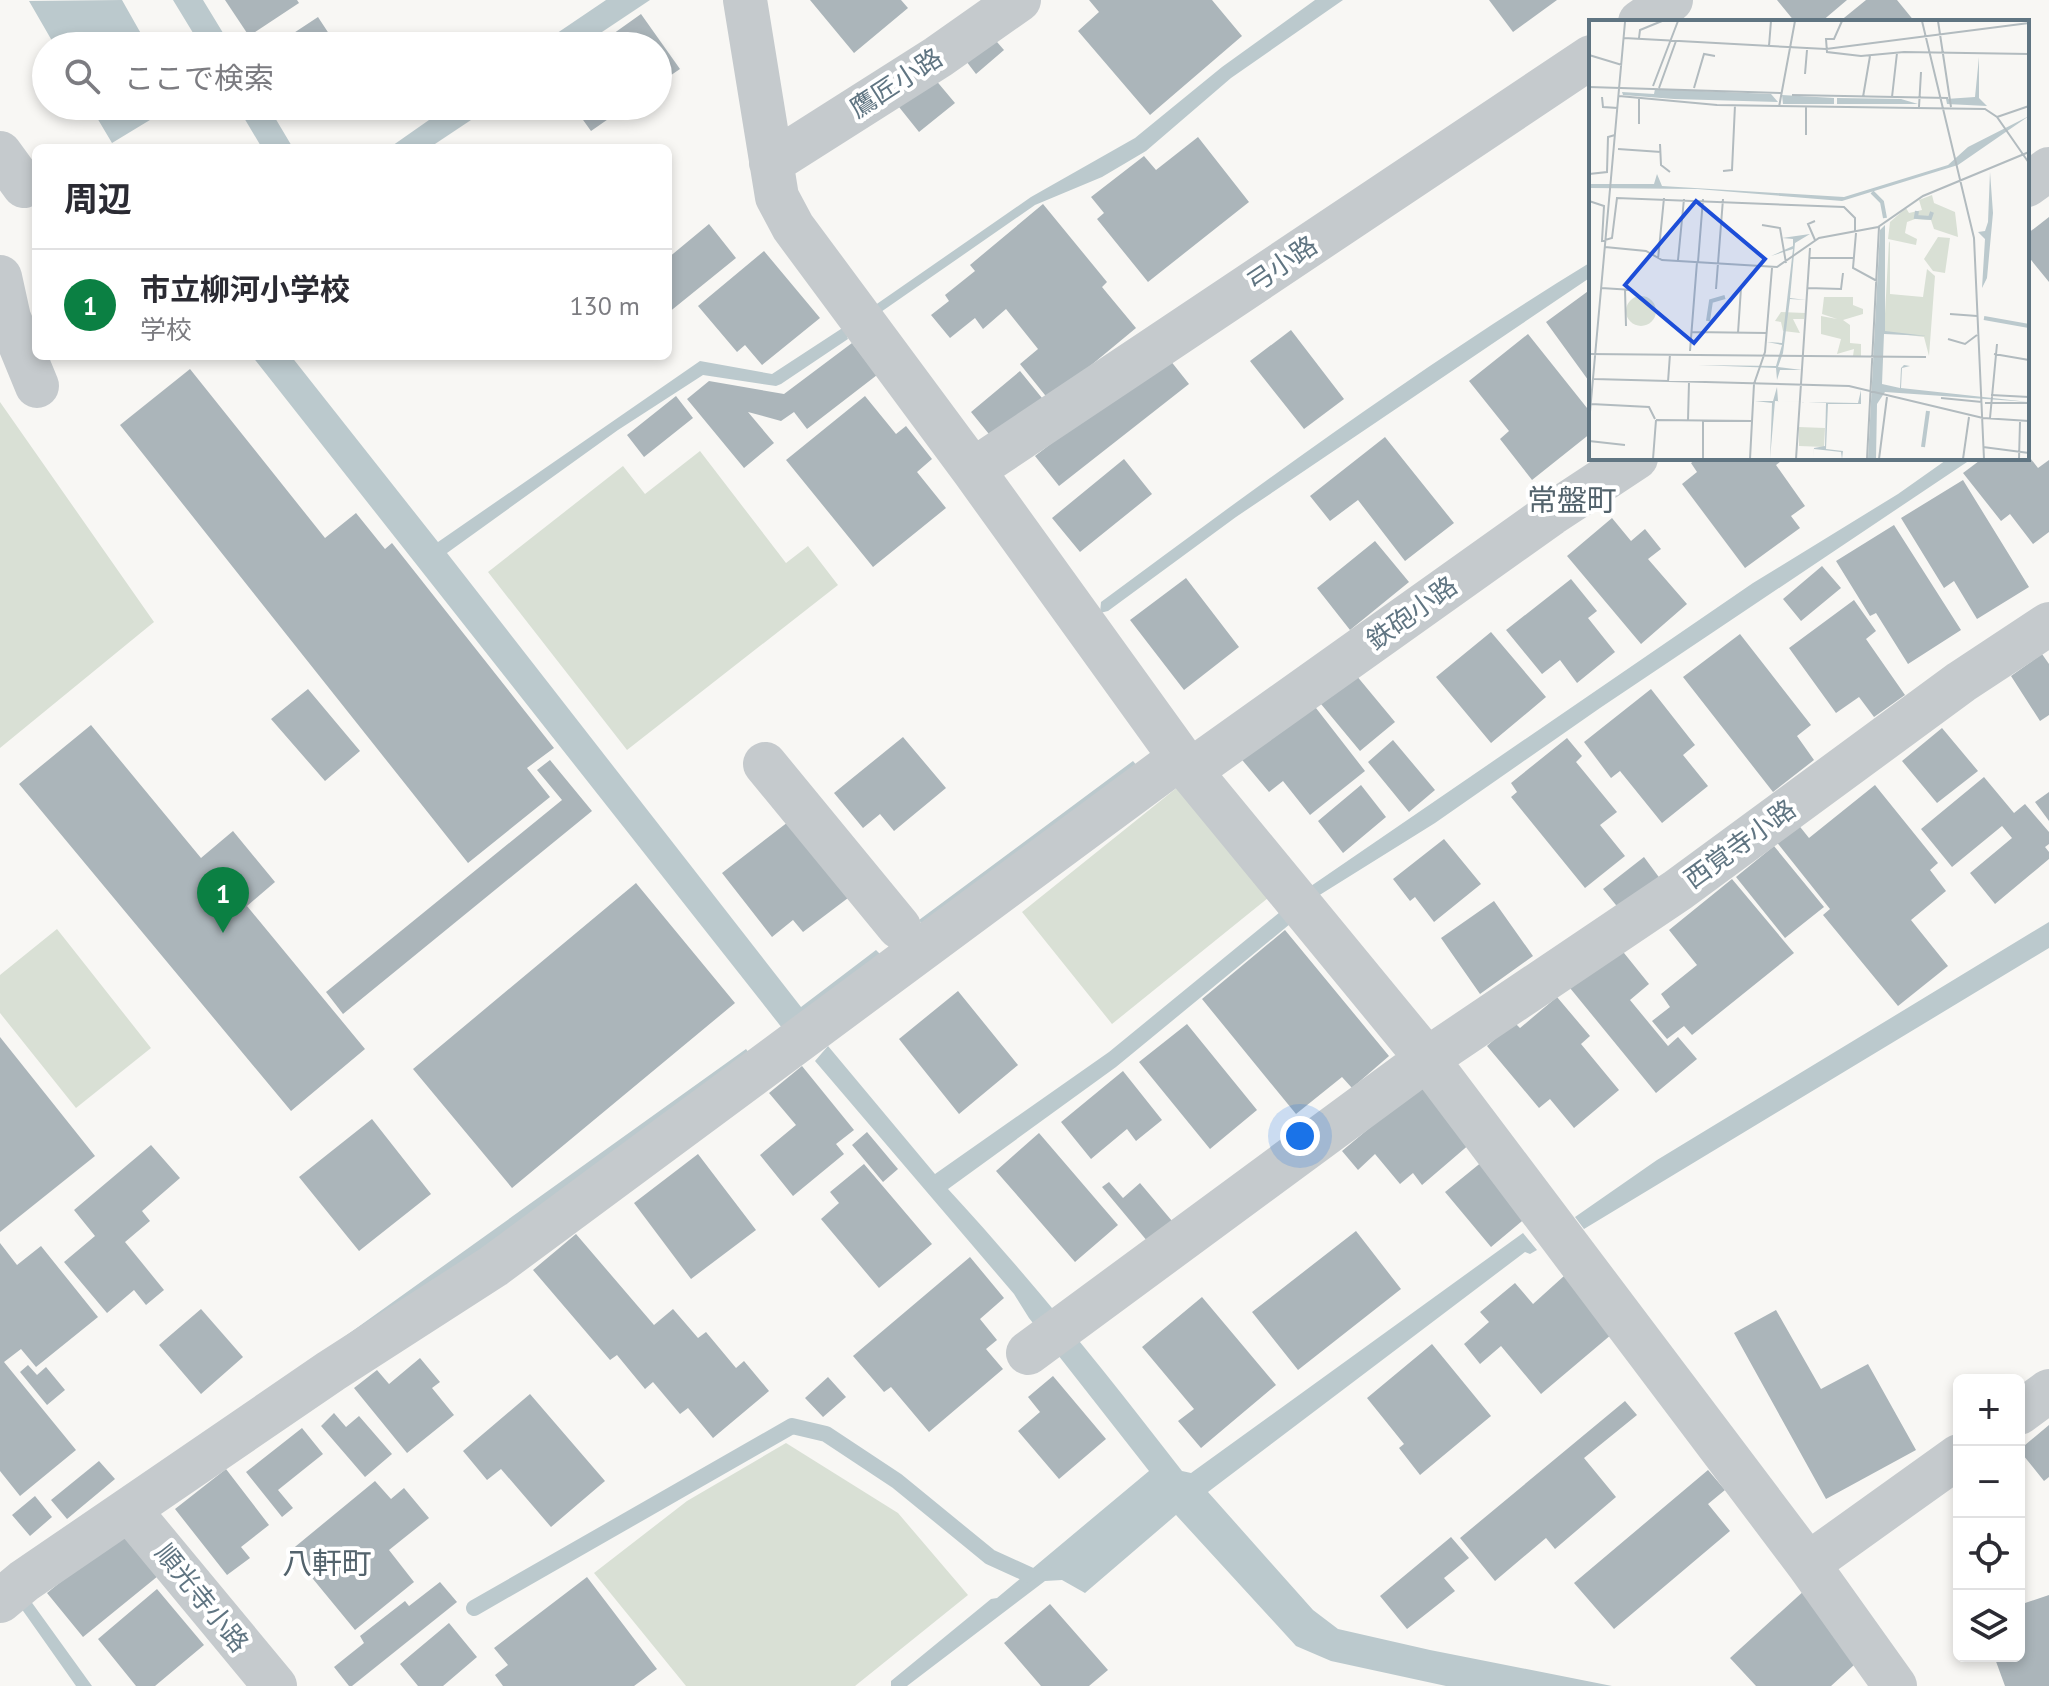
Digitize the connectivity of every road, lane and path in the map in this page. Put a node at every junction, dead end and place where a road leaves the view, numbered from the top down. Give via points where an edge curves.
1 (745, 0) edge
2 (1019, 0) edge
3 (1671, 0) edge
4 (1643, 20) edge
5 (1589, 58) edge
6 (771, 163) junction
7 (2049, 169) edge
8 (2029, 184) edge
9 (0, 277) edge
10 (37, 386) dead end
11 (1633, 460) edge
12 (973, 470) junction
13 (2049, 624) edge
14 (765, 764) dead end
15 (1185, 764) junction
16 (899, 927) dead end
17 (1427, 1059) junction
18 (1028, 1353) dead end
19 (2049, 1391) edge
20 (2025, 1409) edge
21 (1953, 1460) edge
22 (130, 1511) junction
23 (1808, 1564) junction
24 (10, 1593) edge
25 (275, 1686) edge
26 (1895, 1686) edge

1 - 6 street
2 - 6 street, 鷹匠小路
3 - 4 street
5 - 12 street, 弓小路
6 - 12 street via 777,197 793,227
7 - 8 street
9 - 10 street via 9,318
11 - 15 street, 鉄砲小路
12 - 15 street
13 - 17 street, 西覚寺小路 via 1961,682 1678,890
14 - 16 street
15 - 17 street
15 - 22 street, 鉄砲小路 via 494,1266
17 - 18 street, 西覚寺小路
17 - 23 street
19 - 20 street
21 - 23 street
22 - 24 street, 鉄砲小路
22 - 25 street, 順光寺小路
23 - 26 street

